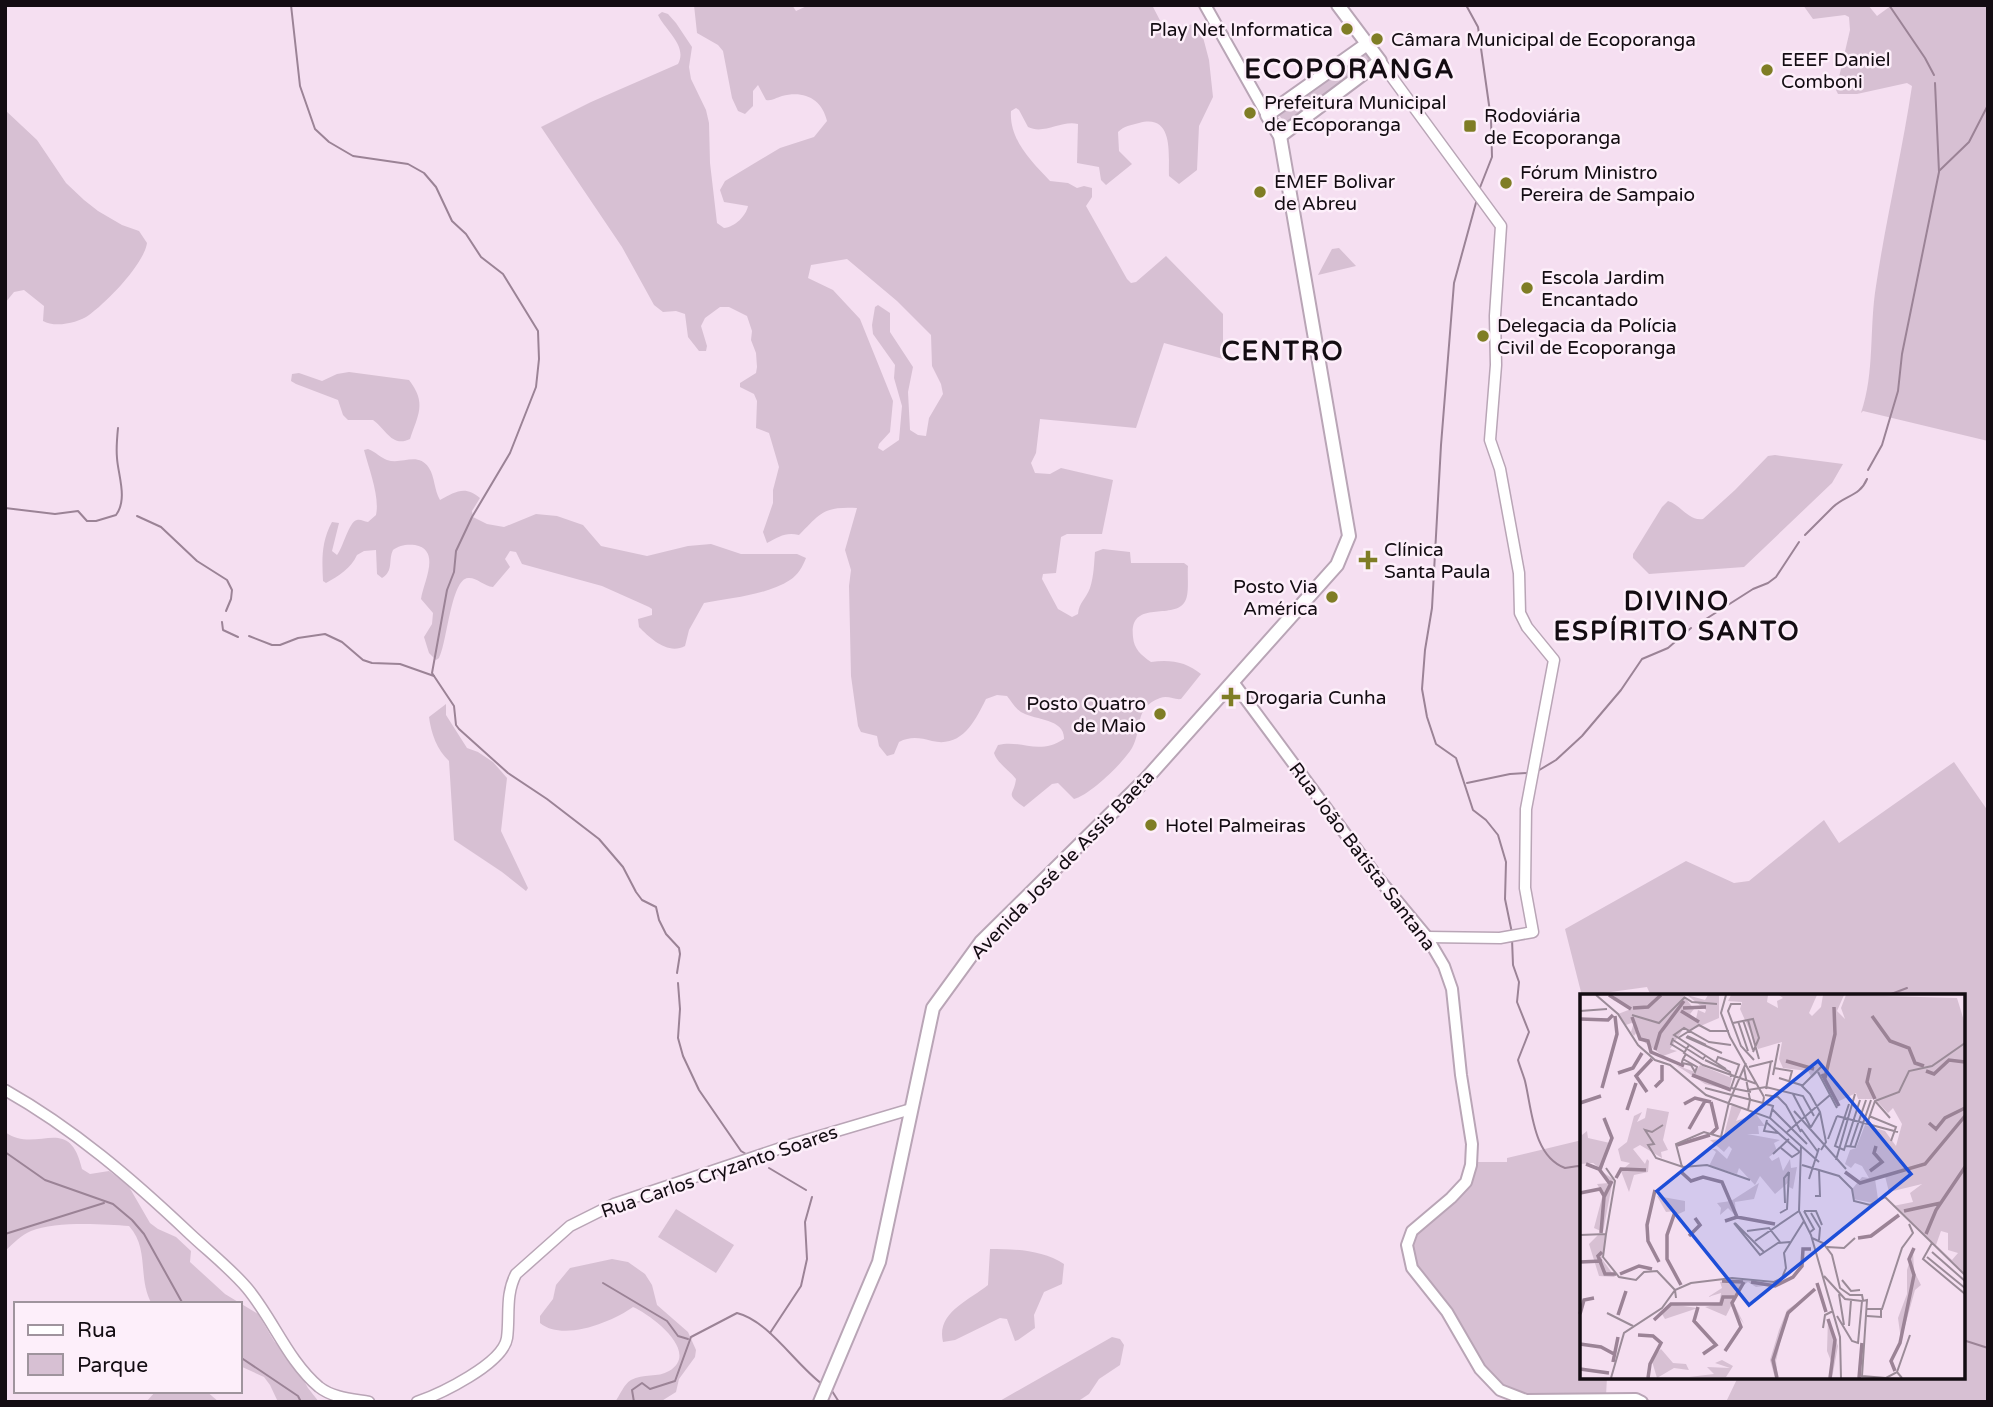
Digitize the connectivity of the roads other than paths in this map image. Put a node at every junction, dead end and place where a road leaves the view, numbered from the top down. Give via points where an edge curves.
1 (1205, 5) edge
2 (1338, 5) edge
3 (1367, 44) junction
4 (1380, 61) junction
5 (1267, 115) junction
6 (1280, 136) junction
7 (1233, 682) junction
8 (1427, 937) junction
9 (5, 1090) edge
10 (911, 1109) junction
11 (821, 1399) edge
12 (369, 1402) edge
13 (416, 1402) edge
14 (1642, 1402) edge

1 - 5 main road
2 - 3 main road
3 - 4 main road
3 - 5 main road
4 - 6 main road
4 - 8 street via 1502,226 1490,440 1519,573 1520,613 1554,660 1526,809 1528,933
5 - 6 main road
6 - 7 main road, Avenida José de Assis Baeta via 1349,536 1337,565
7 - 8 main road, Rua João Batista Santana
7 - 10 main road, Avenida José de Assis Baeta via 1146,779 981,942 933,1008
8 - 14 main road, Rua João Batista Santana via 1452,989 1472,1144 1466,1182 1412,1231 1407,1245 1412,1268 1447,1312 1480,1369 1500,1390 1526,1400
9 - 12 street via 100,1153 246,1286 318,1386 338,1396
10 - 11 main road, Avenida José de Assis Baeta via 880,1262
10 - 13 street, Rua Carlos Cryzanto Soares via 614,1204 570,1226 516,1274 506,1344 496,1360

